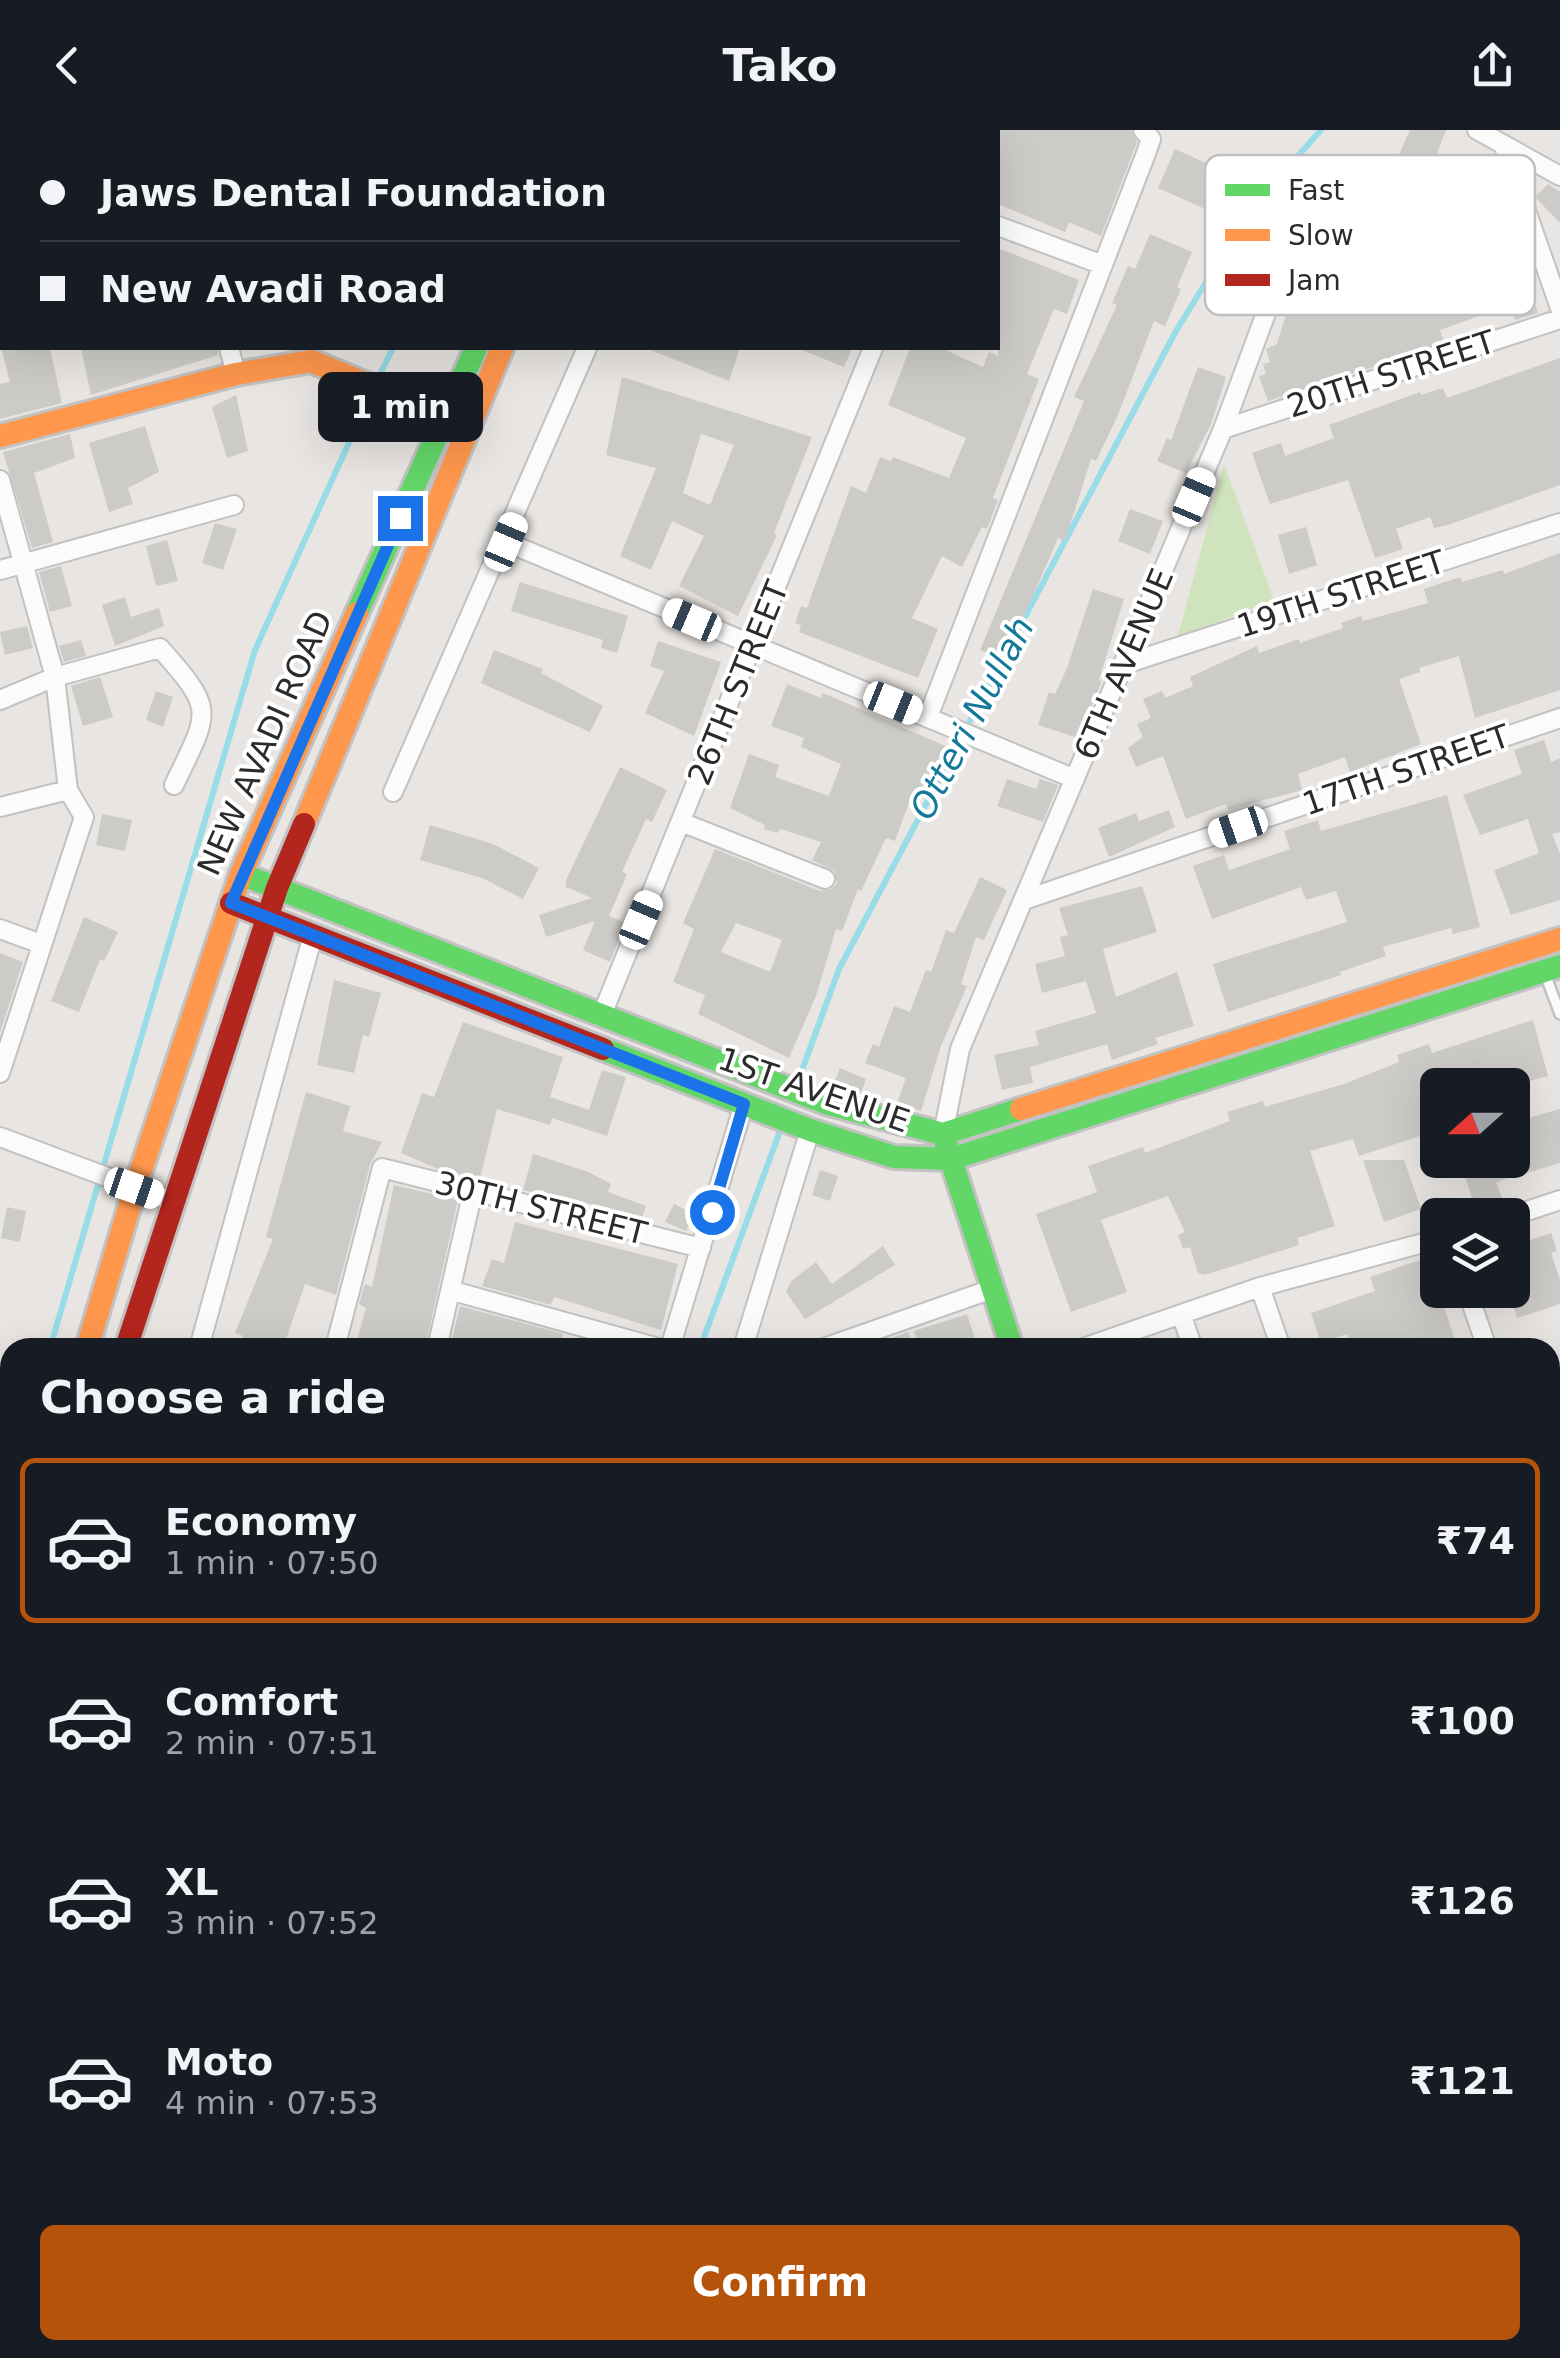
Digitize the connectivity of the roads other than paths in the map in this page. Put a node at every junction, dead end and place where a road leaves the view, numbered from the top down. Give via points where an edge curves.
1 (1143, 130) edge
2 (1477, 130) edge
3 (1503, 144) junction
4 (1507, 155) edge
5 (1523, 155) edge
6 (1535, 162) edge
7 (1560, 176) edge
8 (1000, 227) edge
9 (1535, 236) edge
10 (1103, 265) junction
11 (1560, 308) edge
12 (1265, 315) edge
13 (1560, 319) edge
14 (230, 350) edge
15 (475, 350) edge
16 (501, 350) edge
17 (586, 350) edge
18 (872, 350) edge
19 (236, 374) junction
20 (446, 417) junction
21 (1223, 429) junction
22 (0, 436) edge
23 (0, 480) edge
24 (234, 506) dead end
25 (1560, 523) edge
26 (506, 542) junction
27 (23, 564) junction
28 (0, 570) edge
29 (754, 645) junction
30 (1122, 666) junction
31 (54, 676) junction
32 (0, 700) edge
33 (928, 717) junction
34 (1560, 718) edge
35 (1075, 778) junction
36 (174, 785) dead end
37 (68, 790) junction
38 (394, 792) dead end
39 (0, 807) edge
40 (681, 822) junction
41 (240, 874) junction
42 (825, 879) dead end
43 (277, 888) junction
44 (1024, 900) junction
45 (231, 903) junction
46 (267, 917) junction
47 (0, 929) edge
48 (313, 935) junction
49 (1560, 939) edge
50 (41, 944) junction
51 (1552, 968) edge
52 (1560, 1014) edge
53 (601, 1017) junction
54 (0, 1072) edge
55 (744, 1104) junction
56 (793, 1123) junction
57 (943, 1134) junction
58 (0, 1137) edge
59 (951, 1159) junction
60 (134, 1188) junction
61 (473, 1191) junction
62 (1560, 1200) edge
63 (174, 1202) junction
64 (1530, 1210) edge
65 (1420, 1244) edge
66 (700, 1248) junction
67 (1260, 1287) junction
68 (992, 1289) junction
69 (453, 1290) junction
70 (1473, 1308) edge
71 (1182, 1317) junction
72 (576, 1328) junction
73 (91, 1338) edge
74 (129, 1338) edge
75 (202, 1338) edge
76 (338, 1338) edge
77 (440, 1338) edge
78 (573, 1338) edge
79 (618, 1338) edge
80 (673, 1338) edge
81 (745, 1338) edge
82 (867, 1338) edge
83 (1009, 1338) edge
84 (1115, 1338) edge
85 (1189, 1338) edge
86 (1278, 1338) edge
87 (1484, 1338) edge

1 - 10 street via 1151,140
2 - 3 street
3 - 4 street
3 - 5 street
6 - 7 street
8 - 10 street
9 - 11 street
10 - 33 street
12 - 21 street, 6TH AVENUE
13 - 21 street, 20TH STREET
14 - 19 street
15 - 20 street, NEW AVADI ROAD
16 - 43 street, NEW AVADI ROAD
17 - 26 street
18 - 29 street, 26TH STREET
19 - 20 street via 311,360
19 - 22 street
20 - 41 street, NEW AVADI ROAD
21 - 30 street, 6TH AVENUE
23 - 27 street
24 - 27 street
25 - 30 street, 19TH STREET
26 - 29 street
26 - 38 street
27 - 28 street
27 - 31 street
29 - 33 street
29 - 40 street, 26TH STREET
30 - 35 street, 6TH AVENUE
31 - 32 street
31 - 36 street via 160,648 199,692 202,709 199,732
31 - 37 street
33 - 35 street
34 - 44 street, 17TH STREET
35 - 44 street, 6TH AVENUE
37 - 39 street
37 - 50 street via 84,817
40 - 42 street
40 - 53 street, 26TH STREET
41 - 43 street, 1ST AVENUE
41 - 45 street, NEW AVADI ROAD
43 - 46 street, NEW AVADI ROAD
43 - 53 street, 1ST AVENUE
44 - 57 street, 6TH AVENUE via 960,1049
45 - 46 street, 1ST AVENUE
45 - 60 street, NEW AVADI ROAD
46 - 48 street, 1ST AVENUE
46 - 63 street, NEW AVADI ROAD
47 - 50 street
48 - 55 street, 1ST AVENUE
48 - 75 street
49 - 57 street, 1ST AVENUE
50 - 54 street
51 - 52 lane
51 - 59 street, 1ST AVENUE
53 - 57 street, 1ST AVENUE via 794,1091
55 - 56 street, 1ST AVENUE
55 - 66 street
56 - 59 street, 1ST AVENUE via 894,1157
56 - 81 street
57 - 59 street
58 - 60 street
59 - 68 street
60 - 63 street
60 - 73 street, NEW AVADI ROAD
61 - 66 street, 30TH STREET
61 - 69 street
61 - 76 street, 30TH STREET via 382,1168
62 - 64 street
63 - 74 street, NEW AVADI ROAD
65 - 67 street
66 - 80 street
67 - 71 street
67 - 86 street
68 - 82 street
68 - 83 street
69 - 72 street
69 - 77 street
70 - 87 street
71 - 84 street
71 - 85 street
72 - 78 street
72 - 79 street

